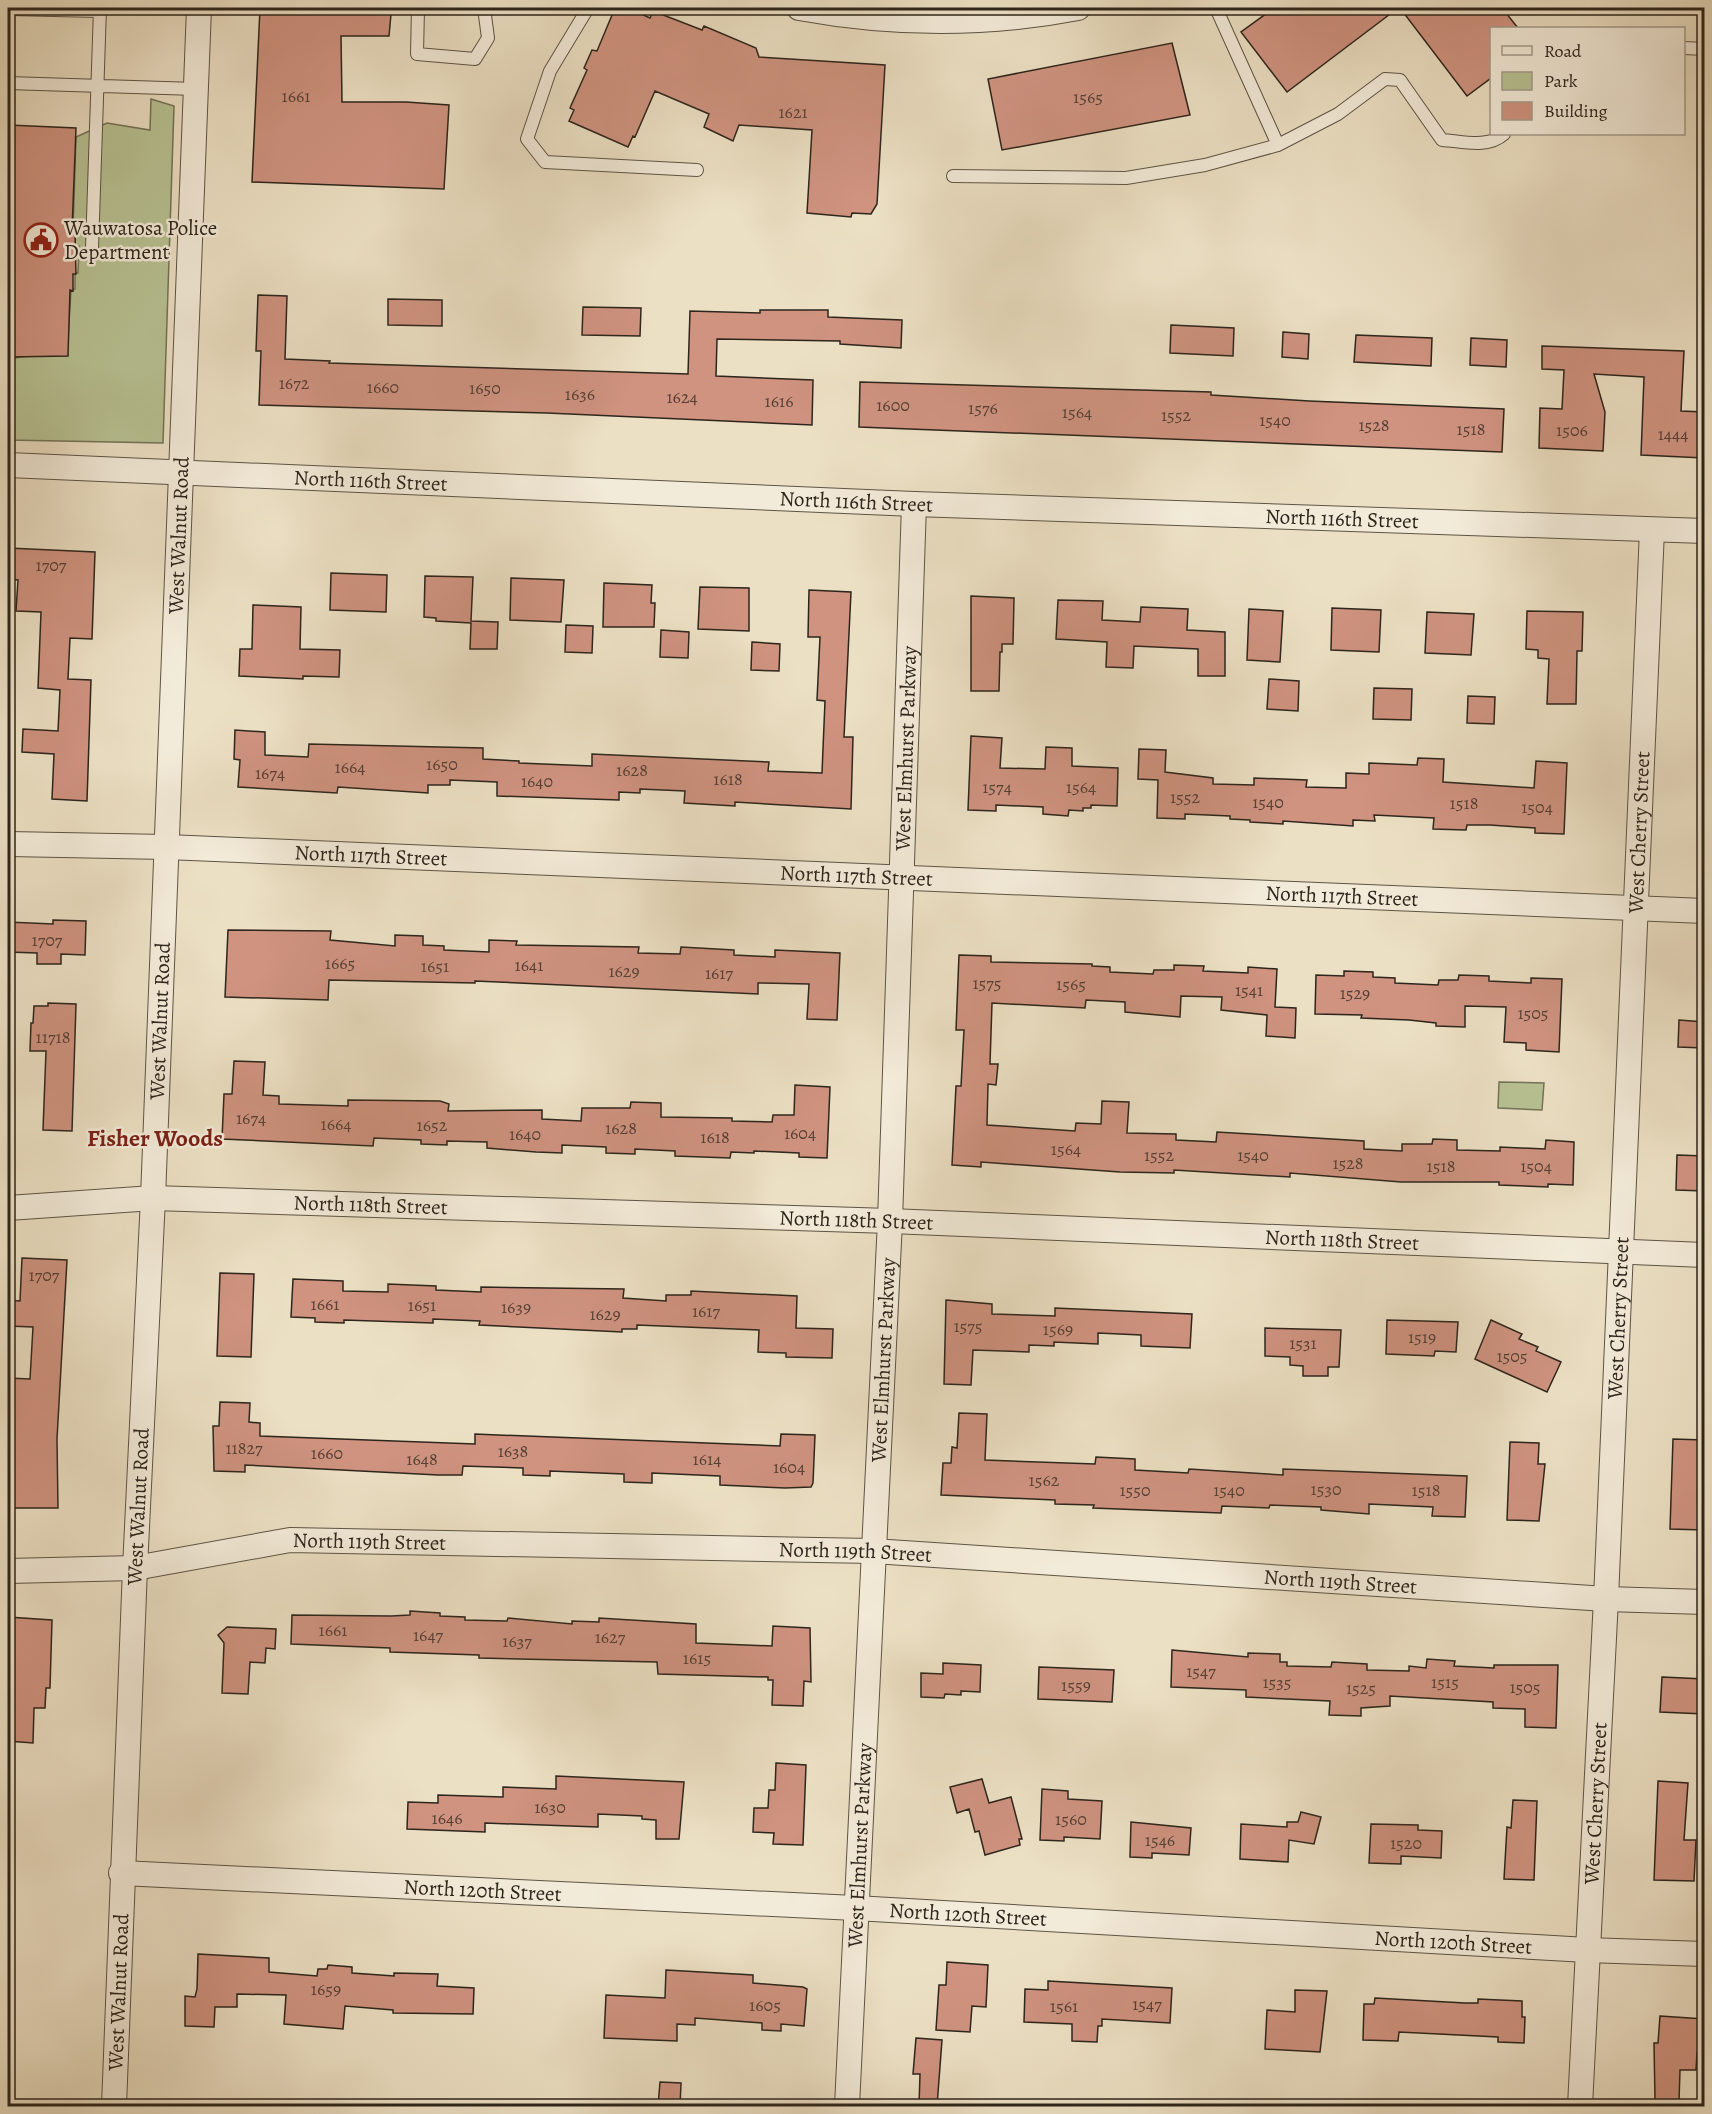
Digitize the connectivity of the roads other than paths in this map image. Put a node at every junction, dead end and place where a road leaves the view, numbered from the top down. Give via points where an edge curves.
1 (199, 8) edge
2 (418, 8) edge
3 (484, 8) edge
4 (799, 8) edge
5 (1078, 8) edge
6 (1216, 8) edge
7 (8, 9) edge
8 (100, 9) edge
9 (584, 9) edge
10 (1685, 48) edge
11 (1704, 49) edge
12 (8, 83) edge
13 (97, 86) junction
14 (196, 90) junction
15 (1502, 135) edge
16 (1278, 145) junction
17 (697, 170) dead end
18 (953, 176) dead end
19 (92, 248) dead end
20 (8, 465) edge
21 (182, 473) junction
22 (914, 504) junction
23 (1652, 530) junction
24 (1704, 531) edge
25 (8, 844) edge
26 (167, 847) junction
27 (902, 877) junction
28 (1636, 908) junction
29 (1704, 911) edge
30 (153, 1198) junction
31 (8, 1208) edge
32 (890, 1221) junction
33 (1621, 1252) junction
34 (1704, 1255) edge
35 (873, 1551) junction
36 (135, 1568) junction
37 (8, 1571) edge
38 (1606, 1599) junction
39 (1704, 1602) edge
40 (121, 1873) junction
41 (855, 1908) junction
42 (1587, 1950) junction
43 (1704, 1954) edge
44 (114, 2106) edge
45 (847, 2106) edge
46 (1580, 2106) edge

1 - 14 street, West Walnut Road
2 - 3 lane via 417,54 475,58 488,38
4 - 5 street via 884,20 953,21 1002,19
6 - 16 lane
7 - 8 lane
8 - 13 lane
9 - 17 lane via 550,71 526,139 545,162
10 - 11 lane
12 - 13 lane
13 - 14 lane
13 - 19 lane
14 - 21 street, West Walnut Road
15 - 16 lane via 1485,143 1442,140 1400,80 1385,79 1338,114
16 - 18 lane via 1205,165 1126,178
20 - 21 street, North 116th Street
21 - 22 street, North 116th Street
21 - 26 street, West Walnut Road
22 - 23 street, North 116th Street
22 - 27 street, West Elmhurst Parkway
23 - 24 street, North 116th Street
23 - 28 street, West Cherry Street
25 - 26 street, North 117th Street
26 - 27 street, North 117th Street
26 - 30 street, West Walnut Road
27 - 28 street, North 117th Street
27 - 32 street, West Elmhurst Parkway
28 - 29 street, North 117th Street
28 - 33 street, West Cherry Street
30 - 31 street, North 118th Street
30 - 32 street, North 118th Street
30 - 36 street, West Walnut Road
32 - 33 street, North 118th Street
32 - 35 street, West Elmhurst Parkway
33 - 34 street, North 118th Street
33 - 38 street, West Cherry Street
35 - 36 street, North 119th Street via 291,1540
35 - 38 street, North 119th Street
35 - 41 street, West Elmhurst Parkway
36 - 37 street, North 119th Street
36 - 40 street, West Walnut Road
38 - 39 street, North 119th Street
38 - 42 street, West Cherry Street
40 - 41 street, North 120th Street
40 - 44 street, West Walnut Road
41 - 42 street, North 120th Street
41 - 45 street, West Elmhurst Parkway
42 - 43 street, North 120th Street
42 - 46 street, West Cherry Street

